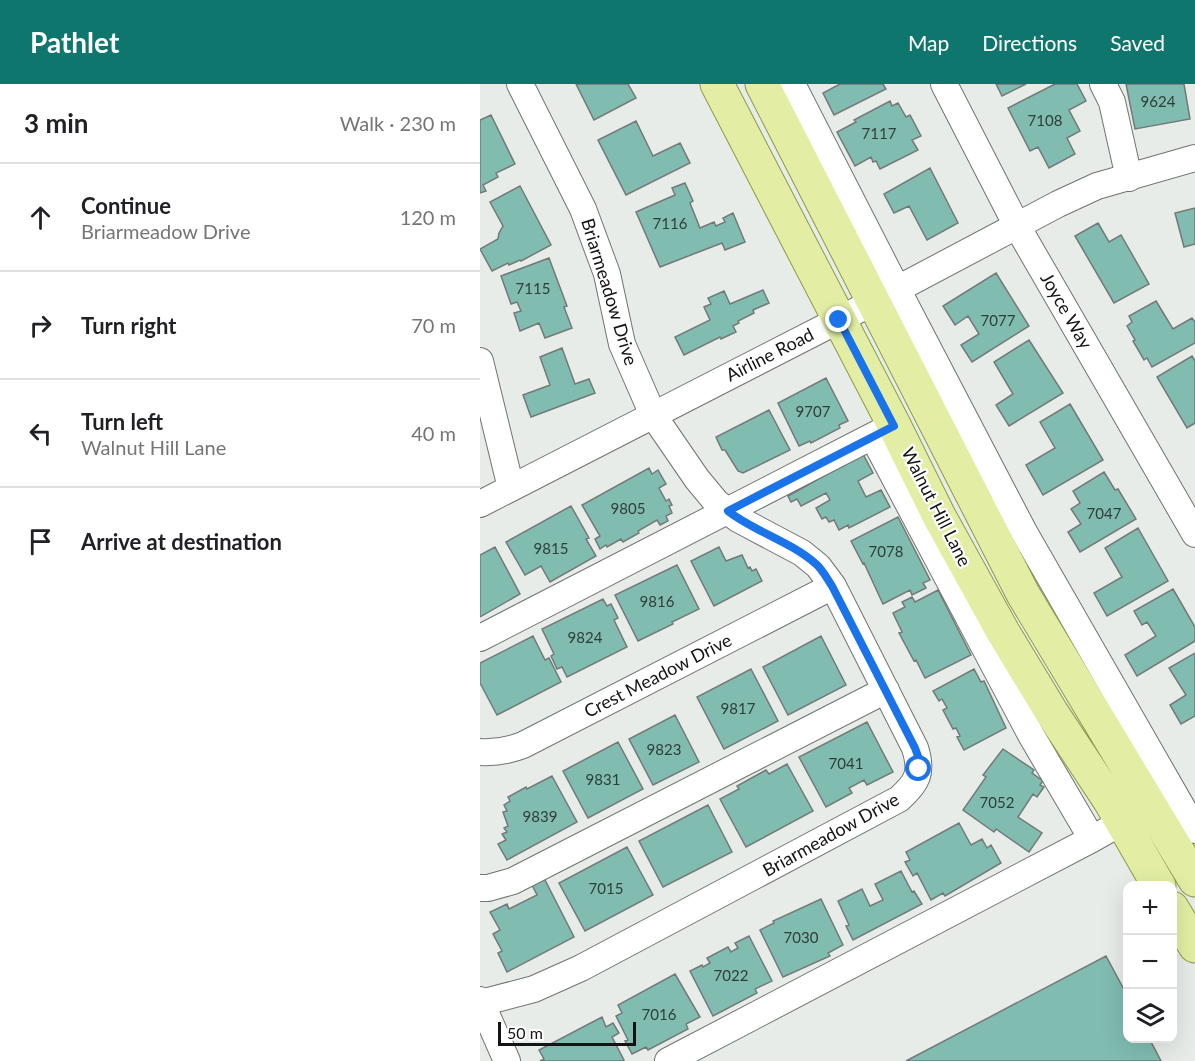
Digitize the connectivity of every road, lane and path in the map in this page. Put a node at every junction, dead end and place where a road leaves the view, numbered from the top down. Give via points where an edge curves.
1 (520, 84) edge
2 (717, 84) edge
3 (762, 84) edge
4 (792, 84) edge
5 (944, 84) edge
6 (1103, 84) edge
7 (1195, 158) edge
8 (1129, 178) junction
9 (1017, 226) junction
10 (885, 295) junction
11 (839, 320) junction
12 (480, 361) edge
13 (653, 415) junction
14 (884, 431) junction
15 (511, 488) junction
16 (480, 504) edge
17 (728, 511) junction
18 (1195, 534) edge
19 (832, 586) junction
20 (480, 638) edge
21 (886, 690) junction
22 (480, 752) edge
23 (1120, 819) junction
24 (1195, 830) edge
25 (1092, 839) junction
26 (1195, 880) edge
27 (1158, 881) edge
28 (480, 888) edge
29 (1177, 915) edge
30 (1195, 946) edge
31 (481, 1002) edge
32 (507, 1061) edge
33 (668, 1061) edge

1 - 13 street, Briarmeadow Drive via 583,209 607,274 622,344
2 - 11 main road, Walnut Hill Lane
3 - 10 main road, Walnut Hill Lane
4 - 10 street
5 - 9 street, Joyce Way
6 - 8 street via 1112,102
7 - 8 street, Airline Road
8 - 9 street, Airline Road via 1097,186
9 - 10 street, Airline Road
9 - 18 street, Joyce Way
10 - 11 street, Airline Road
10 - 24 street
10 - 26 main road, Walnut Hill Lane via 1023,594
11 - 13 street, Airline Road
11 - 14 main road, Walnut Hill Lane
12 - 15 street
13 - 15 street, Airline Road
13 - 17 street, Briarmeadow Drive via 697,479
14 - 17 street
14 - 23 main road, Walnut Hill Lane via 939,516 1002,632
14 - 25 street via 1031,735
15 - 16 street, Airline Road
17 - 19 street, Briarmeadow Drive via 802,553 818,566
17 - 20 street
19 - 21 street, Briarmeadow Drive
19 - 22 street, Crest Meadow Drive via 523,746
21 - 28 street via 513,881
21 - 31 street, Briarmeadow Drive via 919,759 916,781 899,800 581,968 534,989
23 - 25 street
23 - 27 main road, Walnut Hill Lane
25 - 33 street
29 - 30 main road
31 - 32 street

